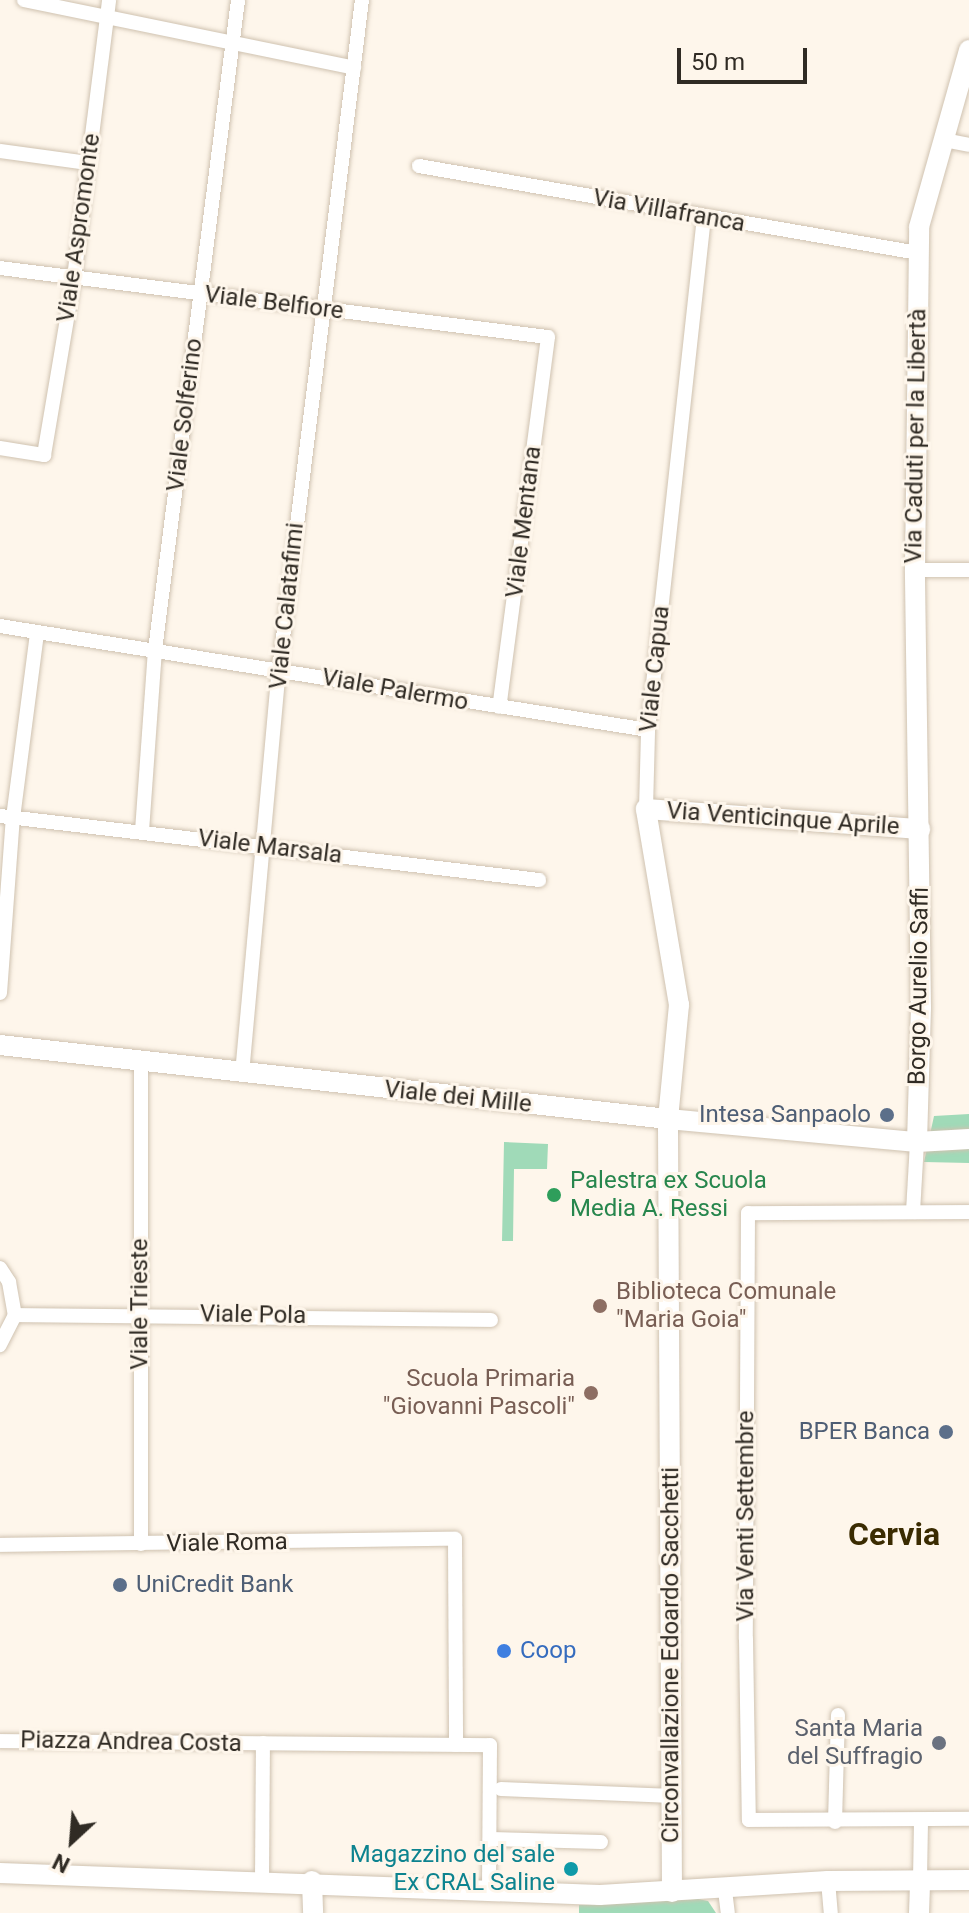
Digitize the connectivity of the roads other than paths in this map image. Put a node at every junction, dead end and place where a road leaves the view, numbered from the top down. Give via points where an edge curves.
1 (24, 0) edge
2 (109, 0) edge
3 (238, 0) edge
4 (362, 0) edge
5 (107, 16) junction
6 (233, 41) junction
7 (969, 50) edge
8 (354, 68) junction
9 (944, 140) junction
10 (969, 145) edge
11 (0, 151) edge
12 (88, 163) junction
13 (419, 166) dead end
14 (704, 217) junction
15 (918, 253) junction
16 (0, 268) edge
17 (74, 278) junction
18 (201, 294) junction
19 (322, 309) junction
20 (548, 337) joint
21 (0, 448) edge
22 (915, 570) junction
23 (969, 570) edge
24 (0, 626) edge
25 (37, 633) junction
26 (155, 650) junction
27 (279, 670) junction
28 (499, 707) junction
29 (648, 730) junction
30 (646, 809) junction
31 (6, 817) edge
32 (920, 829) junction
33 (142, 831) junction
34 (263, 846) junction
35 (539, 880) dead end
36 (0, 993) edge
37 (0, 1045) edge
38 (141, 1063) junction
39 (242, 1074) junction
40 (668, 1119) junction
41 (969, 1139) edge
42 (917, 1142) junction
43 (913, 1212) junction
44 (969, 1212) edge
45 (0, 1268) edge
46 (139, 1313) junction
47 (15, 1315) junction
48 (491, 1320) dead end
49 (0, 1345) edge
50 (141, 1544) junction
51 (0, 1545) edge
52 (838, 1715) dead end
53 (0, 1741) edge
54 (263, 1743) junction
55 (456, 1745) junction
56 (501, 1789) dead end
57 (673, 1796) junction
58 (969, 1819) edge
59 (921, 1820) junction
60 (835, 1822) junction
61 (491, 1839) junction
62 (601, 1842) dead end
63 (0, 1873) edge
64 (262, 1879) junction
65 (920, 1879) junction
66 (969, 1880) edge
67 (312, 1881) junction
68 (828, 1881) junction
69 (489, 1888) junction
70 (725, 1890) junction
71 (672, 1892) junction
72 (313, 1913) edge
73 (728, 1913) edge
74 (831, 1913) edge
75 (919, 1913) edge

1 - 5 street
2 - 5 street, Viale Aspromonte
3 - 6 street, Viale Solferino
4 - 8 street, Viale Calatafimi
5 - 6 street
5 - 12 street, Viale Aspromonte
6 - 8 street
6 - 18 street, Viale Solferino
7 - 9 street, Via Caduti per la Libertà
8 - 19 street, Viale Calatafimi
9 - 10 street
9 - 15 street, Via Caduti per la Libertà via 919,227
11 - 12 street
12 - 17 street, Viale Aspromonte
13 - 14 street, Via Villafranca
14 - 15 street, Via Villafranca
14 - 29 street, Viale Capua
15 - 22 street, Via Caduti per la Libertà
16 - 17 street, Viale Belfiore
17 - 18 street, Viale Belfiore
17 - 21 street, Viale Aspromonte via 44,455
18 - 19 street, Viale Belfiore
18 - 26 street, Viale Solferino
19 - 20 street, Viale Belfiore
19 - 27 street, Viale Calatafimi
20 - 28 street, Viale Mentana
22 - 23 street
22 - 32 street, Via Caduti per la Libertà
24 - 25 street, Viale Palermo
25 - 26 street, Viale Palermo
25 - 31 street
26 - 27 street, Viale Palermo
26 - 33 street, Viale Solferino
27 - 28 street, Viale Palermo
27 - 34 street, Viale Calatafimi
28 - 29 street, Viale Palermo
29 - 30 street, Viale Capua
30 - 32 street, Via Venticinque Aprile
30 - 40 street, Viale Capua via 679,1005
31 - 33 street, Viale Marsala
31 - 36 street
32 - 42 street, Borgo Aurelio Saffi
33 - 34 street, Viale Marsala
34 - 35 street, Viale Marsala
34 - 39 street, Viale Calatafimi
37 - 38 street, Viale dei Mille
38 - 39 street, Viale dei Mille
38 - 46 street, Viale Trieste
39 - 40 street, Viale dei Mille
40 - 42 street, Viale dei Mille
40 - 57 street, Circonvallazione Edoardo Sacchetti
41 - 42 street, Viale dei Mille
42 - 43 street
43 - 44 street, Via Venti Settembre
43 - 60 street, Via Venti Settembre via 748,1213 749,1820
45 - 47 street via 9,1282
46 - 47 street, Viale Pola
46 - 48 street, Viale Pola
46 - 50 street, Viale Trieste
47 - 49 street
50 - 51 street, Viale Roma
50 - 55 street, Viale Roma via 455,1539
52 - 60 street
53 - 54 street, Piazza Andrea Costa
54 - 55 street, Piazza Andrea Costa
54 - 64 street, Piazza Andrea Costa
55 - 61 street, Piazza Andrea Costa via 490,1745
56 - 57 street
57 - 71 street, Circonvallazione Edoardo Sacchetti
58 - 59 street, Via Venti Settembre
59 - 60 street, Via Venti Settembre
59 - 65 street
61 - 62 street
61 - 69 street
63 - 64 street
64 - 67 street
65 - 66 street
65 - 68 street
65 - 75 street
67 - 69 street
67 - 72 street
68 - 70 street
68 - 74 street
69 - 71 street via 600,1895
70 - 71 street
70 - 73 street

